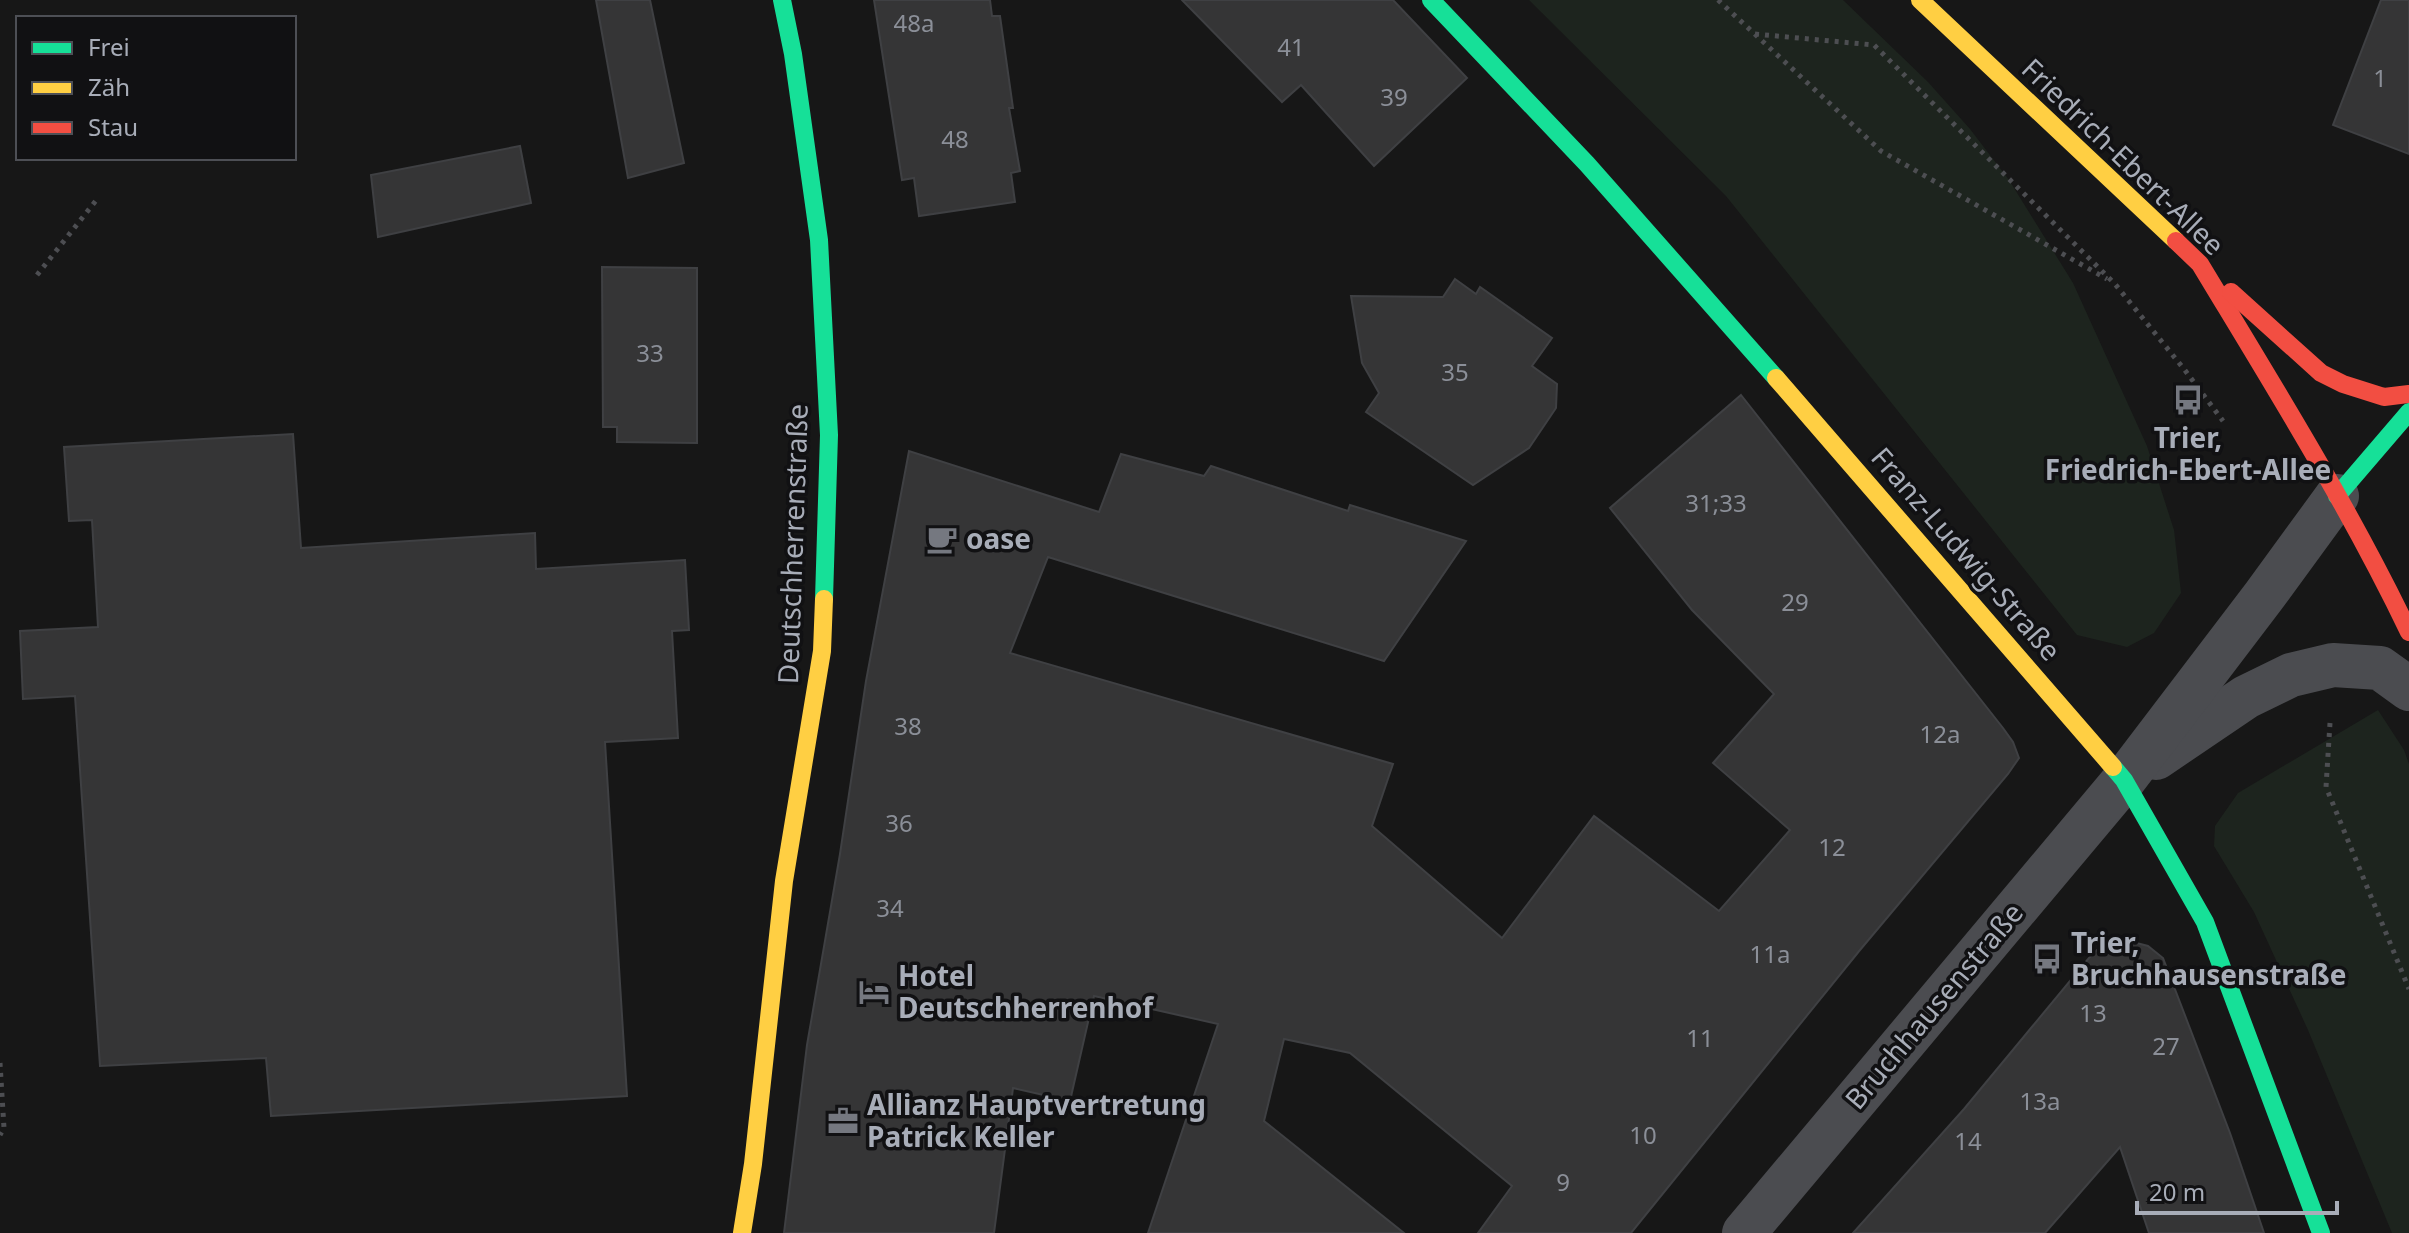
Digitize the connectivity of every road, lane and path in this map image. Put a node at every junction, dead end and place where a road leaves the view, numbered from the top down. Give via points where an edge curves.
1 (782, 0) edge
2 (1431, 0) edge
3 (1718, 0) edge
4 (1920, 0) edge
5 (1755, 34) junction
6 (98, 198) dead end
7 (2200, 264) junction
8 (37, 275) dead end
9 (2115, 284) junction
10 (2184, 369) dead end
11 (2409, 394) edge
12 (2409, 412) edge
13 (2337, 496) junction
14 (2409, 632) edge
15 (2409, 689) edge
16 (2124, 780) junction
17 (2326, 787) dead end
18 (2409, 989) edge
19 (0, 1063) edge
20 (0, 1074) edge
21 (0, 1135) edge
22 (742, 1233) edge
23 (1744, 1233) edge
24 (2321, 1233) edge

1 - 22 street, Deutschherrenstraße via 819,240 829,450 822,651 784,881
2 - 16 street, Franz-Ludwig-Straße via 1587,164
3 - 5 path
4 - 7 street, Friedrich-Ebert-Allee
5 - 9 path via 1881,151
5 - 9 path via 1874,45
6 - 8 path
7 - 11 street via 2321,373 2384,397
7 - 13 street, Friedrich-Ebert-Allee
9 - 10 path
12 - 13 street
13 - 14 street, Friedrich-Ebert-Allee
13 - 16 street, Bruchhausenstraße
15 - 16 street, Bruchhausenstraße via 2380,668 2333,665 2291,675 2246,697
16 - 23 street, Bruchhausenstraße
16 - 24 street, Franz-Ludwig-Straße via 2205,922
17 - 18 path
19 - 20 path
20 - 21 path

